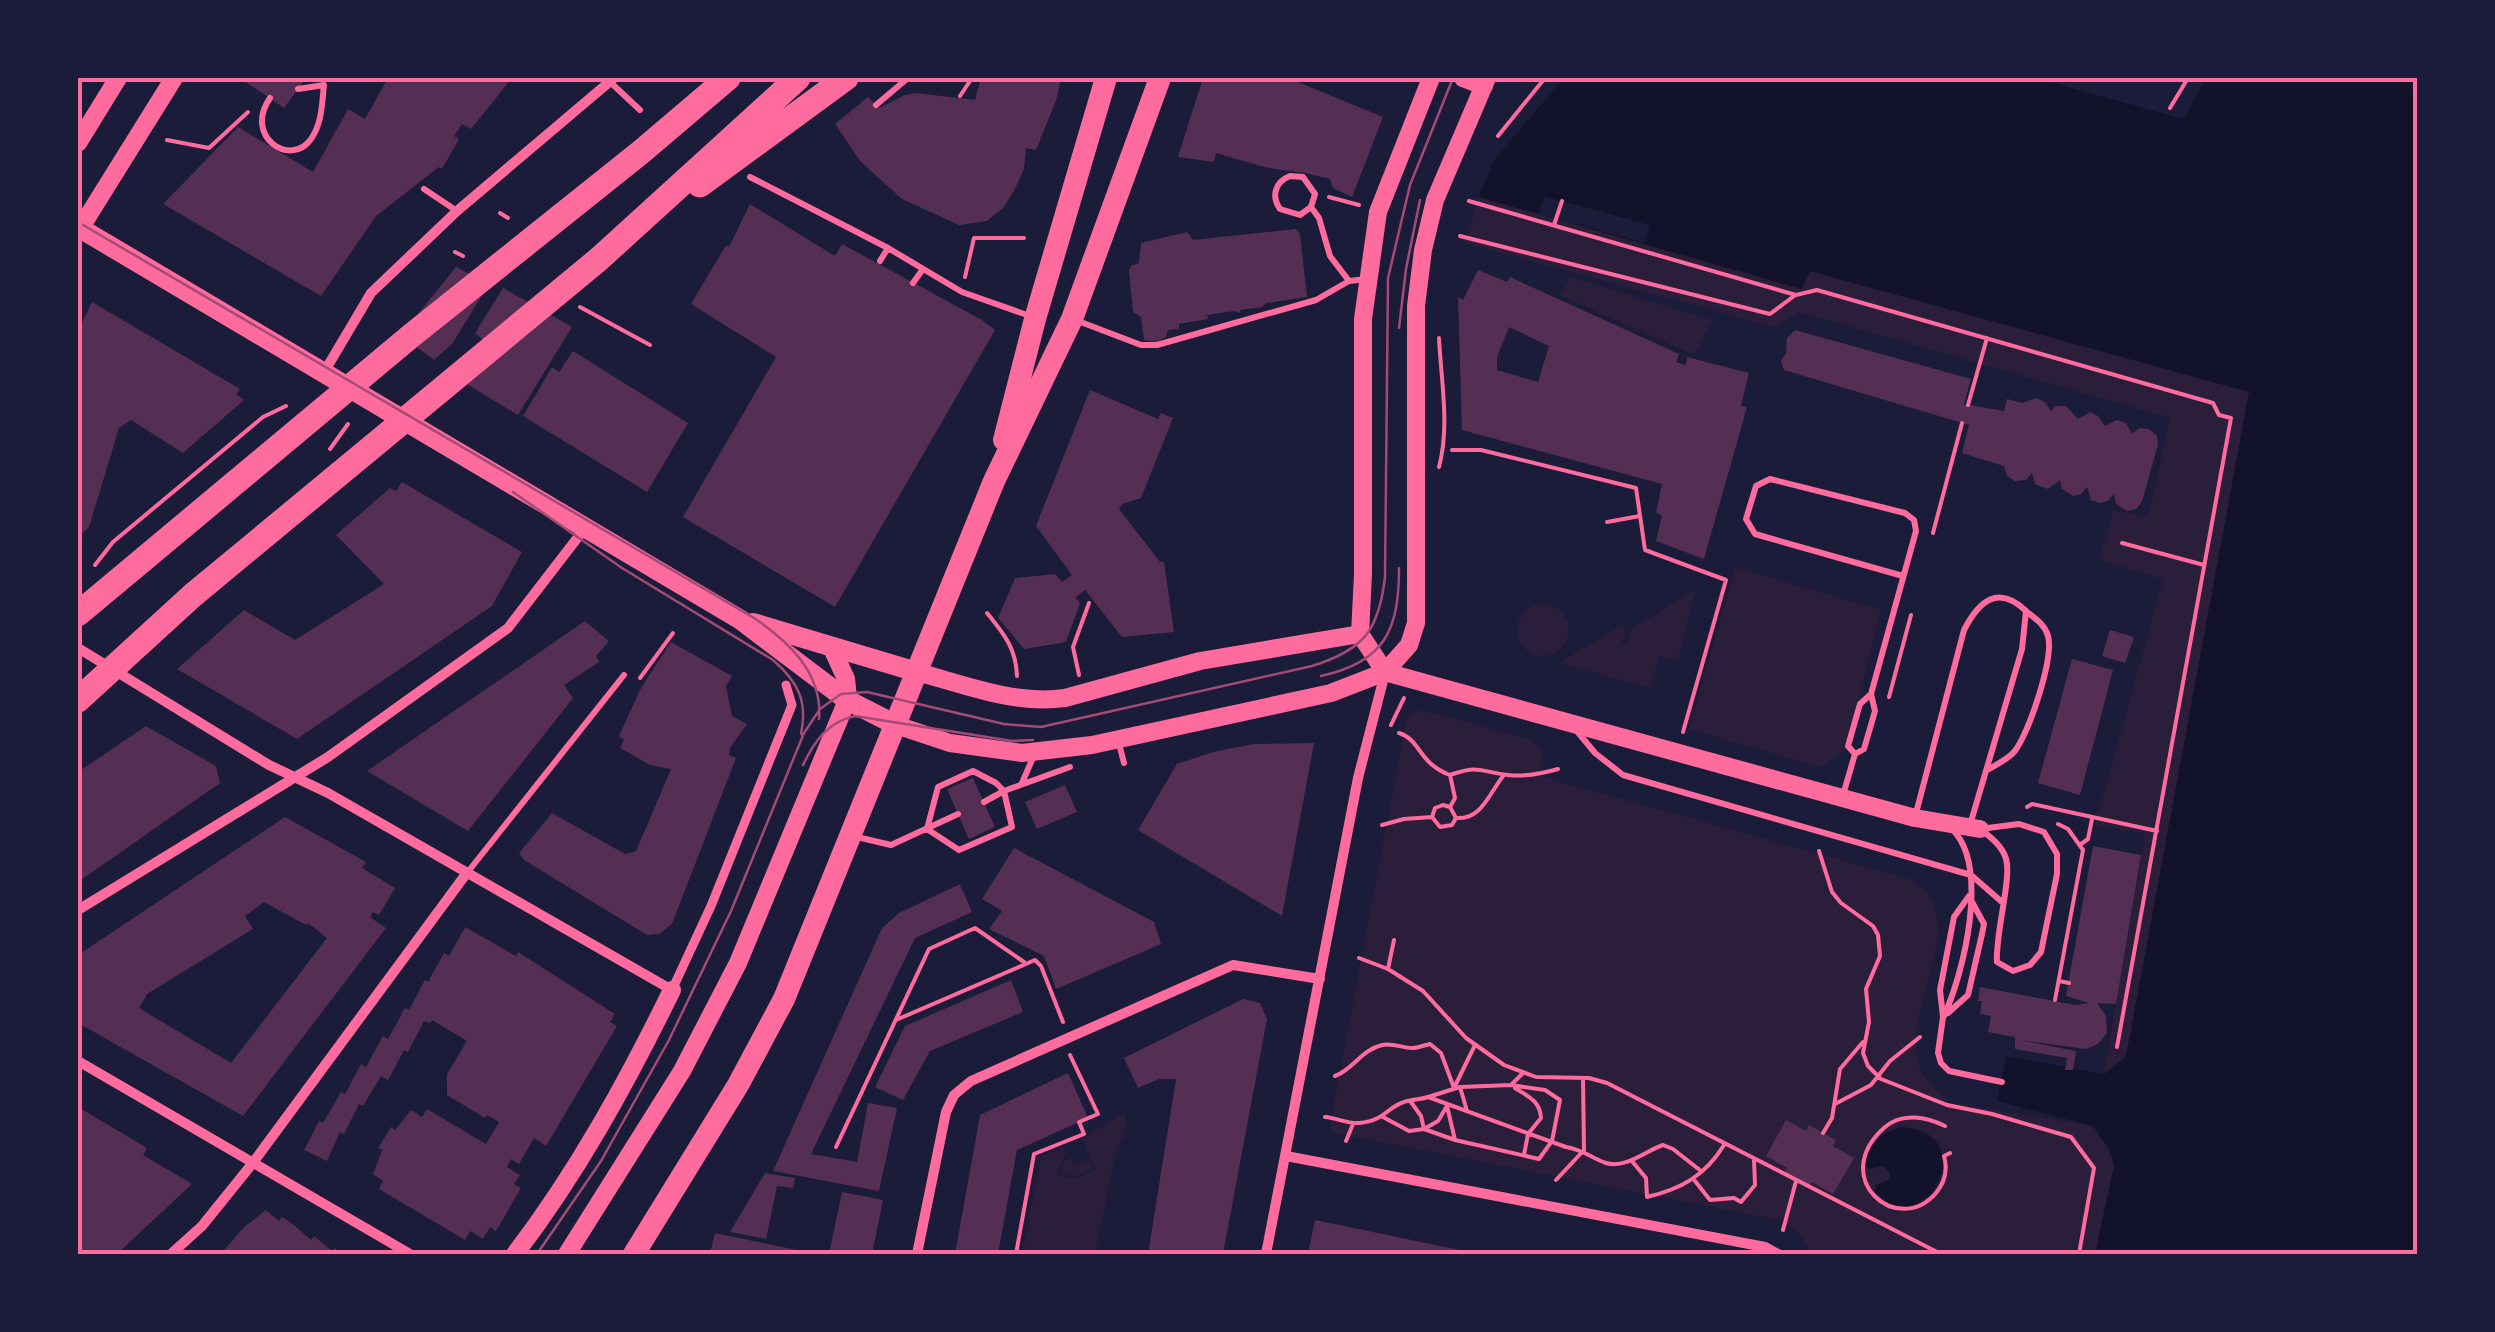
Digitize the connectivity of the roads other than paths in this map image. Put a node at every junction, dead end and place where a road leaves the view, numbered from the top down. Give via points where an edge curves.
1 (118, 78) edge
2 (174, 78) edge
3 (331, 78) edge
4 (712, 78) edge
5 (728, 78) edge
6 (798, 78) edge
7 (846, 78) edge
8 (908, 78) edge
9 (1106, 78) edge
10 (1160, 78) edge
11 (1431, 78) edge
12 (1463, 78) edge
13 (609, 79) edge
14 (1485, 82) edge
15 (324, 86) junction
16 (298, 89) dead end
17 (270, 98) dead end
18 (876, 105) dead end
19 (640, 110) dead end
20 (78, 142) edge
21 (642, 152) junction
22 (750, 177) dead end
23 (424, 189) dead end
24 (1311, 207) junction
25 (457, 211) junction
26 (78, 229) edge
27 (888, 248) junction
28 (599, 258) junction
29 (879, 264) dead end
30 (923, 270) junction
31 (1358, 280) junction
32 (913, 284) dead end
33 (1035, 319) junction
34 (1072, 319) junction
35 (324, 374) junction
36 (994, 482) junction
37 (585, 528) junction
38 (1903, 576) junction
39 (2026, 611) junction
40 (78, 614) edge
41 (741, 620) junction
42 (1360, 634) junction
43 (831, 646) junction
44 (78, 648) edge
45 (917, 672) junction
46 (1385, 672) junction
47 (624, 675) road end
48 (786, 685) dead end
49 (1871, 694) junction
50 (78, 700) edge
51 (847, 700) junction
52 (1568, 721) junction
53 (896, 725) junction
54 (1118, 739) junction
55 (1036, 752) junction
56 (1855, 754) junction
57 (1124, 763) dead end
58 (1070, 767) dead end
59 (1988, 770) junction
60 (294, 778) junction
61 (1022, 784) junction
62 (1004, 791) junction
63 (1842, 798) junction
64 (984, 802) dead end
65 (958, 814) dead end
66 (1915, 818) junction
67 (1948, 824) junction
68 (1975, 828) junction
69 (928, 829) junction
70 (851, 836) junction
71 (466, 874) junction
72 (1971, 875) junction
73 (1969, 896) junction
74 (2002, 902) junction
75 (78, 910) edge
76 (1320, 979) junction
77 (672, 990) junction
78 (1943, 1017) junction
79 (78, 1061) edge
80 (2002, 1082) dead end
81 (1286, 1156) junction
82 (252, 1164) junction
83 (171, 1254) edge
84 (410, 1254) edge
85 (515, 1254) edge
86 (566, 1254) edge
87 (634, 1254) edge
88 (917, 1254) edge
89 (1266, 1254) edge
90 (1778, 1254) edge

1 - 20 street
2 - 26 street
3 - 15 lane
4 - 21 highway
5 - 21 highway
6 - 28 highway
7 - 28 highway
8 - 18 lane
9 - 33 highway
10 - 34 highway
11 - 31 street
12 - 14 street
13 - 19 lane
13 - 25 street
14 - 46 street via 1435,200 1423,250 1416,306 1416,623 1409,646
15 - 16 lane
15 - 17 lane via 313,138 293,151 271,143 262,130 262,108
21 - 40 highway
22 - 27 lane
23 - 25 lane
24 - 24 lane via 1315,194 1297,175 1275,190 1286,213 1300,215
24 - 31 lane via 1330,256
25 - 35 street via 371,292
26 - 35 main road
27 - 29 lane
27 - 30 lane
28 - 50 highway via 193,595
30 - 32 lane
30 - 33 lane
31 - 34 lane via 1316,300 1157,345
31 - 42 street
33 - 36 highway
34 - 36 highway
35 - 37 main road
36 - 45 highway
37 - 41 main road
37 - 60 street via 508,628
38 - 38 lane via 1916,531 1905,513 1770,479 1756,486 1746,519 1756,534
38 - 49 lane
39 - 59 lane
39 - 59 lane via 2049,638 2047,657 2030,722 2014,753
39 - 66 lane via 2000,597 1973,612
41 - 43 main road
41 - 51 main road
42 - 45 street via 1200,661 1043,701
42 - 46 street
43 - 45 main road
43 - 51 street via 846,679
44 - 60 street
45 - 53 highway
46 - 52 street
46 - 54 street via 1331,693
46 - 76 street
47 - 71 lane
48 - 77 street via 792,705
49 - 56 lane via 1875,712 1864,748
49 - 56 lane via 1860,704 1848,746
51 - 53 main road
51 - 86 street via 738,964 682,1071
52 - 63 street
52 - 72 lane via 1623,775
53 - 55 street via 950,743
53 - 70 highway
54 - 55 street
54 - 57 lane
55 - 61 lane
56 - 63 lane
58 - 61 lane
59 - 68 lane
60 - 71 street
60 - 75 street
61 - 62 lane
62 - 64 lane
62 - 69 lane via 972,771 938,787
62 - 69 lane via 1012,827 959,850
63 - 66 street
65 - 69 lane
66 - 67 street
67 - 68 street
67 - 72 lane via 1962,838
68 - 74 lane via 2006,860
68 - 74 lane via 2029,826 2044,832 2057,854 2040,952 2030,965 2012,971 1997,962
69 - 70 lane via 891,845
70 - 87 highway via 784,999
71 - 77 street
71 - 82 street
72 - 73 lane
72 - 74 lane
73 - 78 lane via 1968,933
73 - 78 lane via 1954,917 1940,990
73 - 78 lane via 1984,924 1982,934 1968,995
76 - 81 street
76 - 88 street via 1233,965 970,1081 946,1112
77 - 85 street via 557,1198
78 - 80 lane via 1941,1063
79 - 82 street
81 - 89 street
81 - 90 street
82 - 83 street
82 - 84 street

